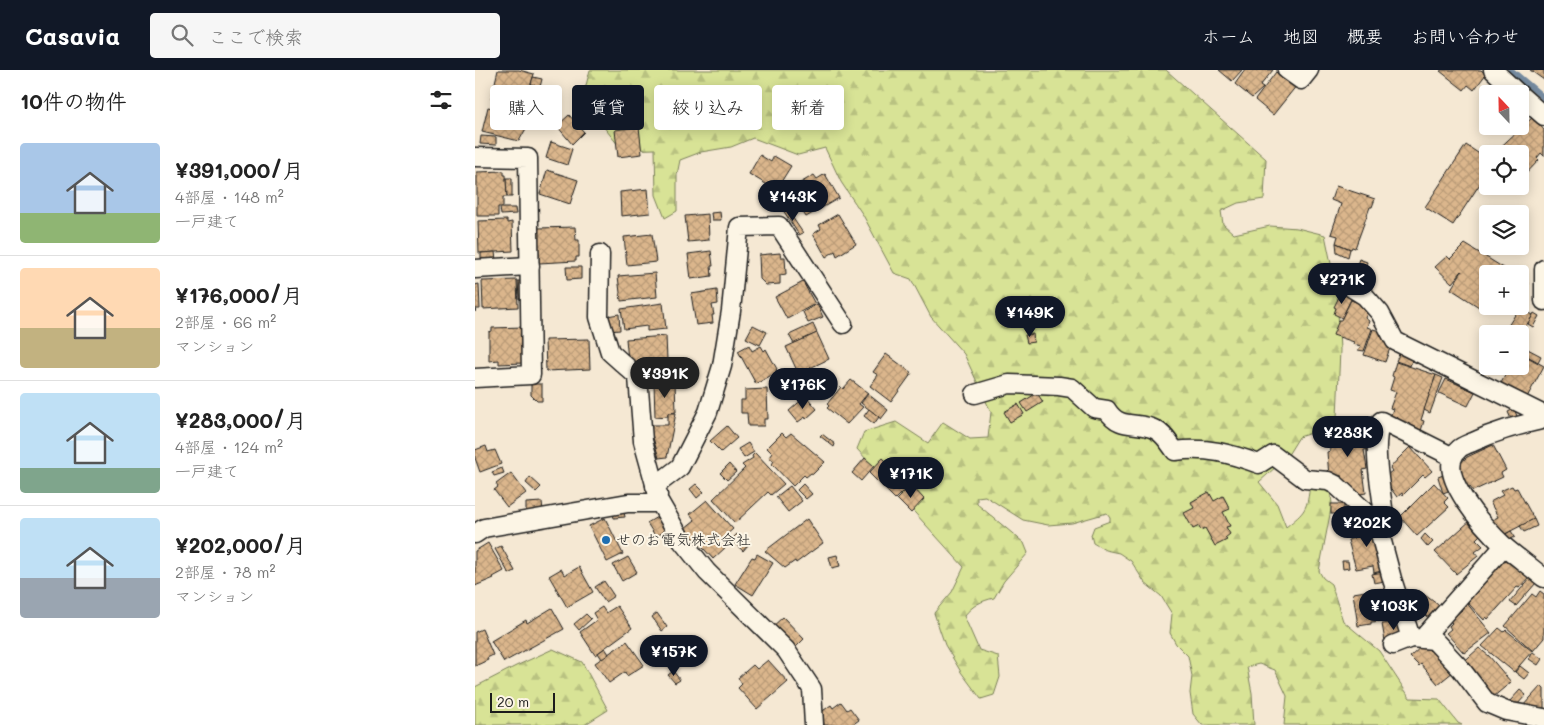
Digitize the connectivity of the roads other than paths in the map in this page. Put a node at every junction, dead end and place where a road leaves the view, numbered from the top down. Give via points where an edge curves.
1 (1287, 70) edge
2 (1309, 70) edge
3 (1493, 70) edge
4 (1509, 85) edge
5 (1529, 103) edge
6 (1544, 116) edge
7 (475, 157) edge
8 (600, 254) dead end
9 (530, 266) junction
10 (475, 269) edge
11 (1544, 269) edge
12 (1349, 286) dead end
13 (1544, 301) edge
14 (843, 324) dead end
15 (475, 378) edge
16 (975, 394) dead end
17 (1544, 416) edge
18 (1453, 457) junction
19 (658, 494) junction
20 (1375, 515) junction
21 (475, 534) edge
22 (1505, 546) junction
23 (1544, 578) edge
24 (1417, 638) junction
25 (1393, 645) dead end
26 (1544, 718) edge
27 (815, 725) edge

1 - 2 street via 1301,80
3 - 4 street
5 - 6 street
7 - 9 street via 528,158
8 - 19 street via 599,317 610,352 637,377 643,441
9 - 10 street
9 - 15 street via 531,374
11 - 13 street
12 - 17 street via 1365,296 1395,341
14 - 19 street via 779,226 739,227 722,366 708,412 680,467
16 - 20 street via 1009,384 1072,388 1094,408 1107,410 1123,424 1141,425 1157,431 1175,451 1192,449 1231,454 1259,464 1273,455 1305,479 1336,484 1369,514
17 - 18 street via 1541,420 1495,432 1459,449
18 - 20 street via 1381,421 1377,431 1383,508
18 - 22 street via 1452,470 1467,505
19 - 21 street via 628,503 484,528
19 - 27 street via 682,540 707,572 786,650 812,689
20 - 24 street via 1392,579
22 - 23 street
22 - 24 street
24 - 25 street
24 - 26 street via 1433,640 1461,668 1487,703 1506,711

